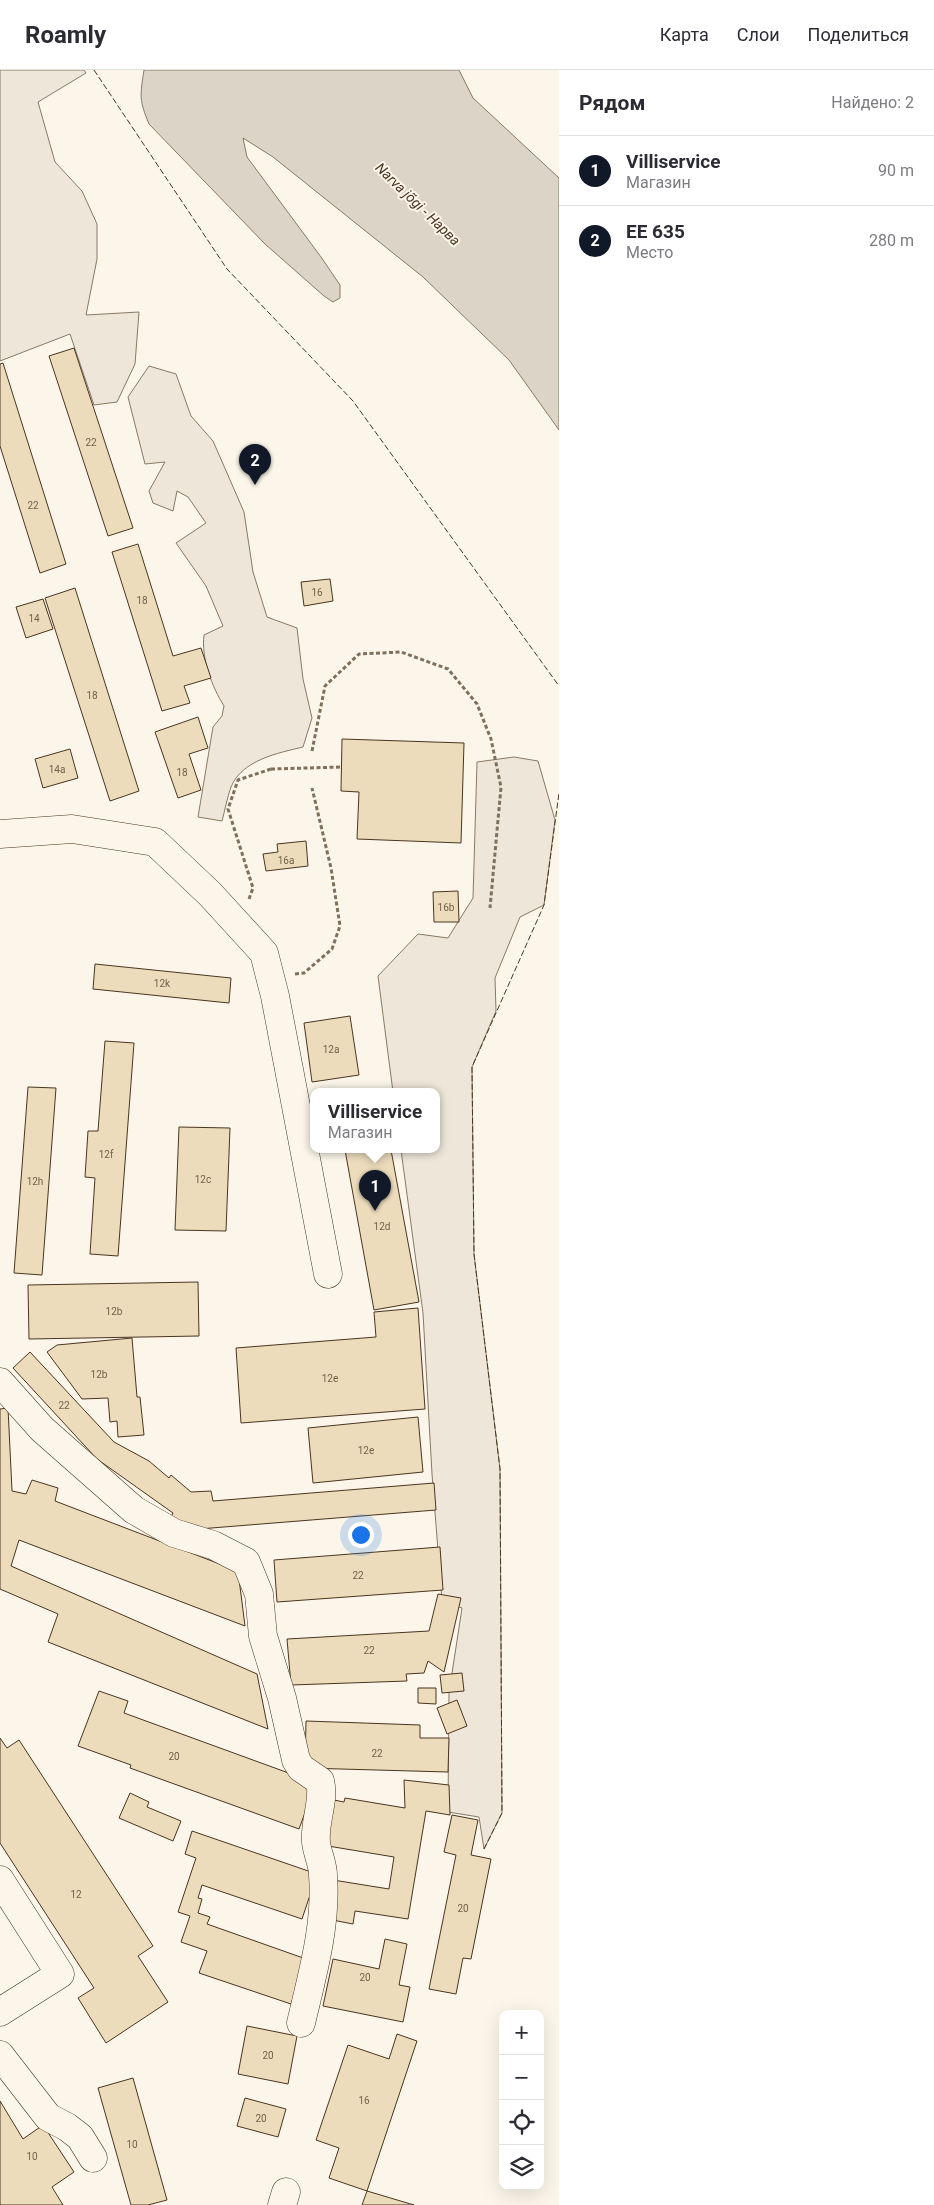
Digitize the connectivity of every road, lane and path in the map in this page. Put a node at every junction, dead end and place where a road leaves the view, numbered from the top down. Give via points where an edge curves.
1 (312, 751) dead end
2 (341, 767) dead end
3 (312, 788) dead end
4 (0, 834) edge
5 (490, 908) dead end
6 (239, 925) junction
7 (270, 976) junction
8 (328, 1274) dead end
9 (0, 1382) edge
10 (0, 1880) edge
11 (0, 2012) edge
12 (301, 2023) dead end
13 (0, 2055) edge
14 (93, 2158) dead end

1 - 5 path via 325,686 359,654 401,652 448,669 476,704 491,739 501,787
2 - 6 path, bridge via 272,769 238,780 228,809 253,888
3 - 7 path via 331,868 340,926 332,949 304,973
4 - 6 lane via 72,829 155,842
6 - 7 lane via 264,953
7 - 8 lane
9 - 12 lane via 42,1429 134,1510 174,1533 213,1545 246,1562 259,1594 263,1636 296,1760 301,1768 320,1781 322,1791 316,1841 324,1874 323,1907
10 - 11 lane via 60,1974
13 - 14 lane via 48,2117 80,2138

